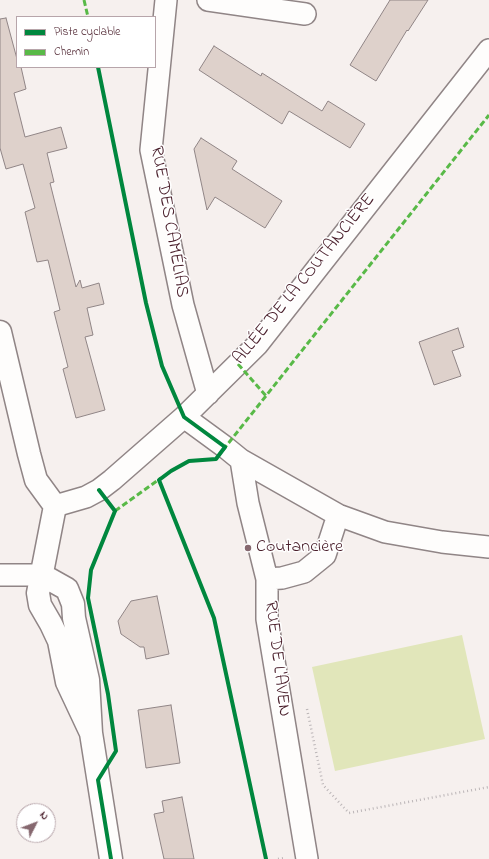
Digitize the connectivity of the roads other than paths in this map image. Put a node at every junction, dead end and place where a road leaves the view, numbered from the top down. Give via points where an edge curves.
1 (166, 0) edge
2 (208, 0) edge
3 (305, 14) dead end
4 (489, 50) edge
5 (0, 332) edge
6 (208, 394) junction
7 (184, 417) junction
8 (241, 460) junction
9 (55, 506) junction
10 (338, 515) junction
11 (489, 547) edge
12 (0, 575) edge
13 (42, 575) junction
14 (267, 579) junction
15 (91, 733) junction
16 (112, 859) edge
17 (307, 859) edge

1 - 6 street, RUE DES CAMÉLIAS via 151,150 183,305
2 - 3 street
4 - 6 street, ALLÉE DE LA COUTANCIÈRE via 257,345
5 - 9 street via 36,480
6 - 7 street, ALLÉE DE LA COUTANCIÈRE
7 - 8 street
7 - 9 street, ALLÉE DE LA COUTANCIÈRE via 99,490 86,497
8 - 10 street
8 - 14 street, RUE DE L'AVEN via 248,503
9 - 13 street
10 - 11 street via 385,532
10 - 14 street via 325,555 304,572
12 - 13 street
13 - 15 street via 38,593 40,605 59,641 67,682
13 - 15 street via 67,590 74,604 74,618 88,680
14 - 17 street, RUE DE L'AVEN via 266,619
15 - 16 street

